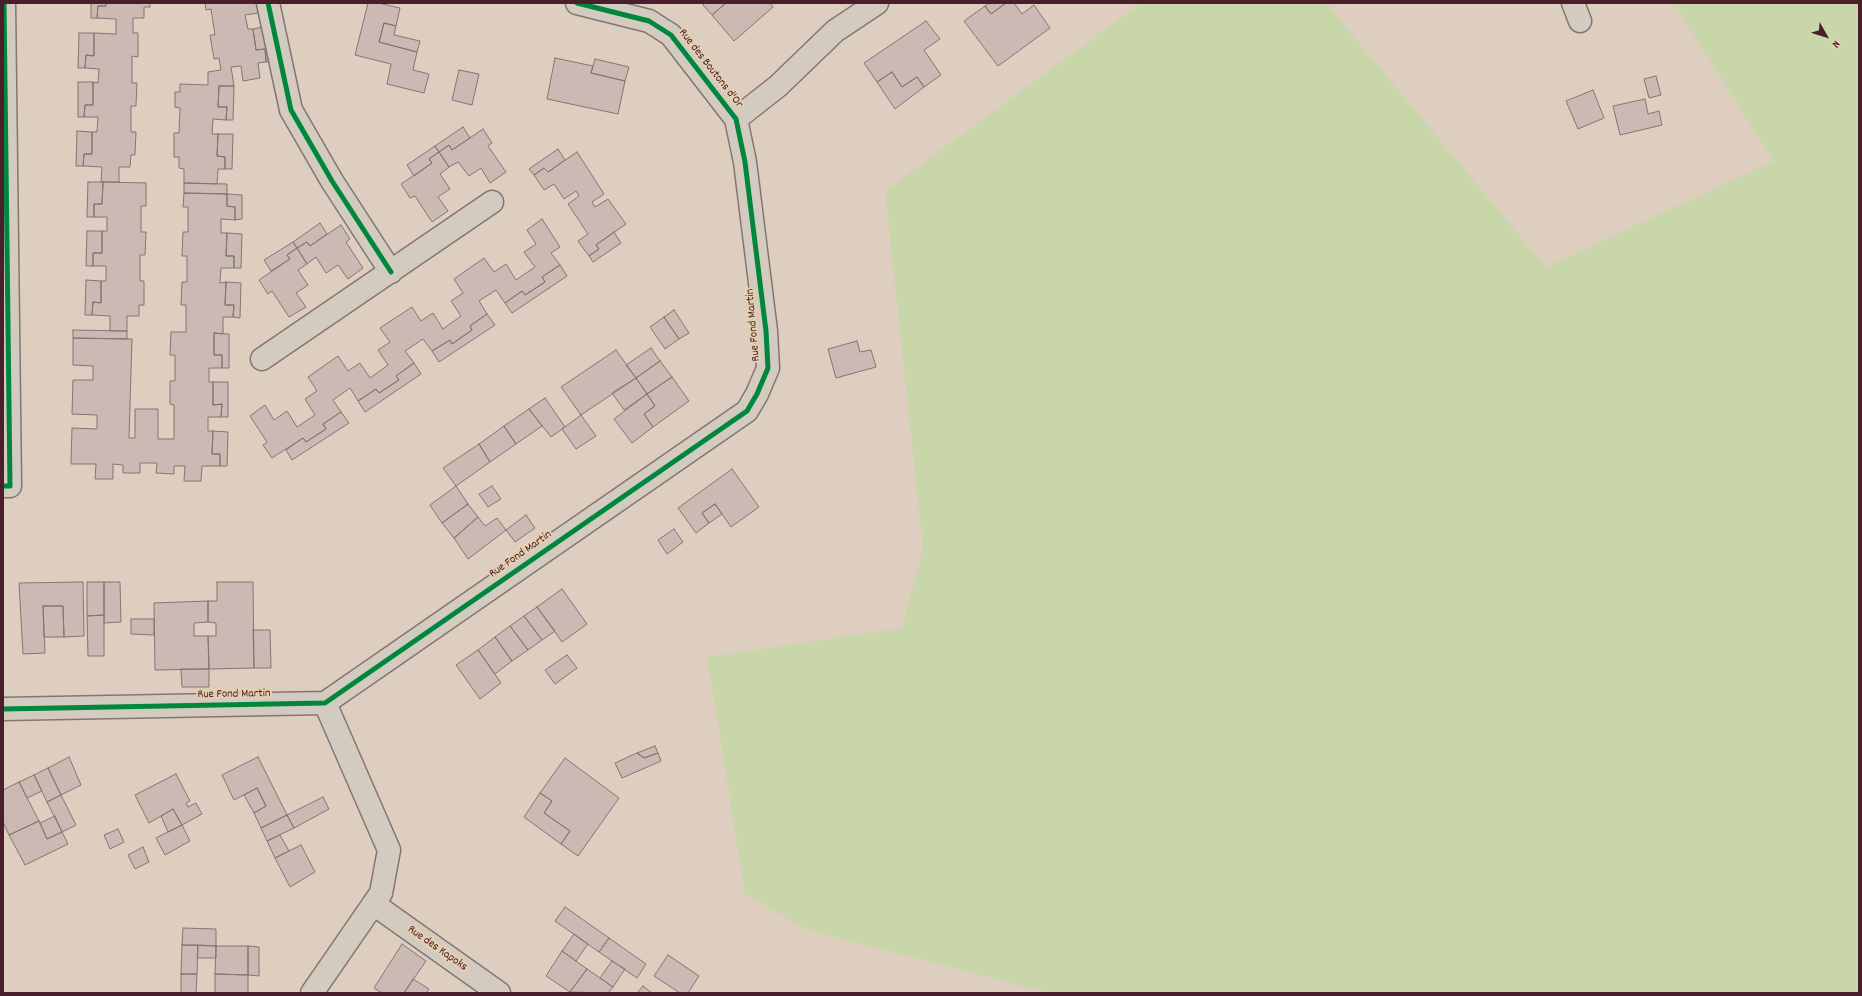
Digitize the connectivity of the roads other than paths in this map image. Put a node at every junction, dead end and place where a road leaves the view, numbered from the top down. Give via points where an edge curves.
1 (4, 3) edge
2 (268, 3) edge
3 (577, 3) edge
4 (877, 3) edge
5 (736, 119) junction
6 (492, 202) dead end
7 (391, 272) junction
8 (262, 359) dead end
9 (3, 486) edge
10 (325, 703) junction
11 (3, 709) edge
12 (375, 905) junction
13 (312, 993) edge
14 (499, 993) edge

1 - 9 street via 10,486
2 - 7 street via 291,110 332,181
3 - 5 street, Rue des Boutons d'Or via 649,21 671,35
4 - 5 street, Rue des Boutons d'Or via 835,31 778,86
5 - 10 street, Rue Fond Martin via 746,170 766,331 768,368 747,411
6 - 7 street
7 - 8 street
10 - 11 street, Rue Fond Martin
10 - 12 street via 389,850 382,893
12 - 13 street
12 - 14 street, Rue des Kapoks

